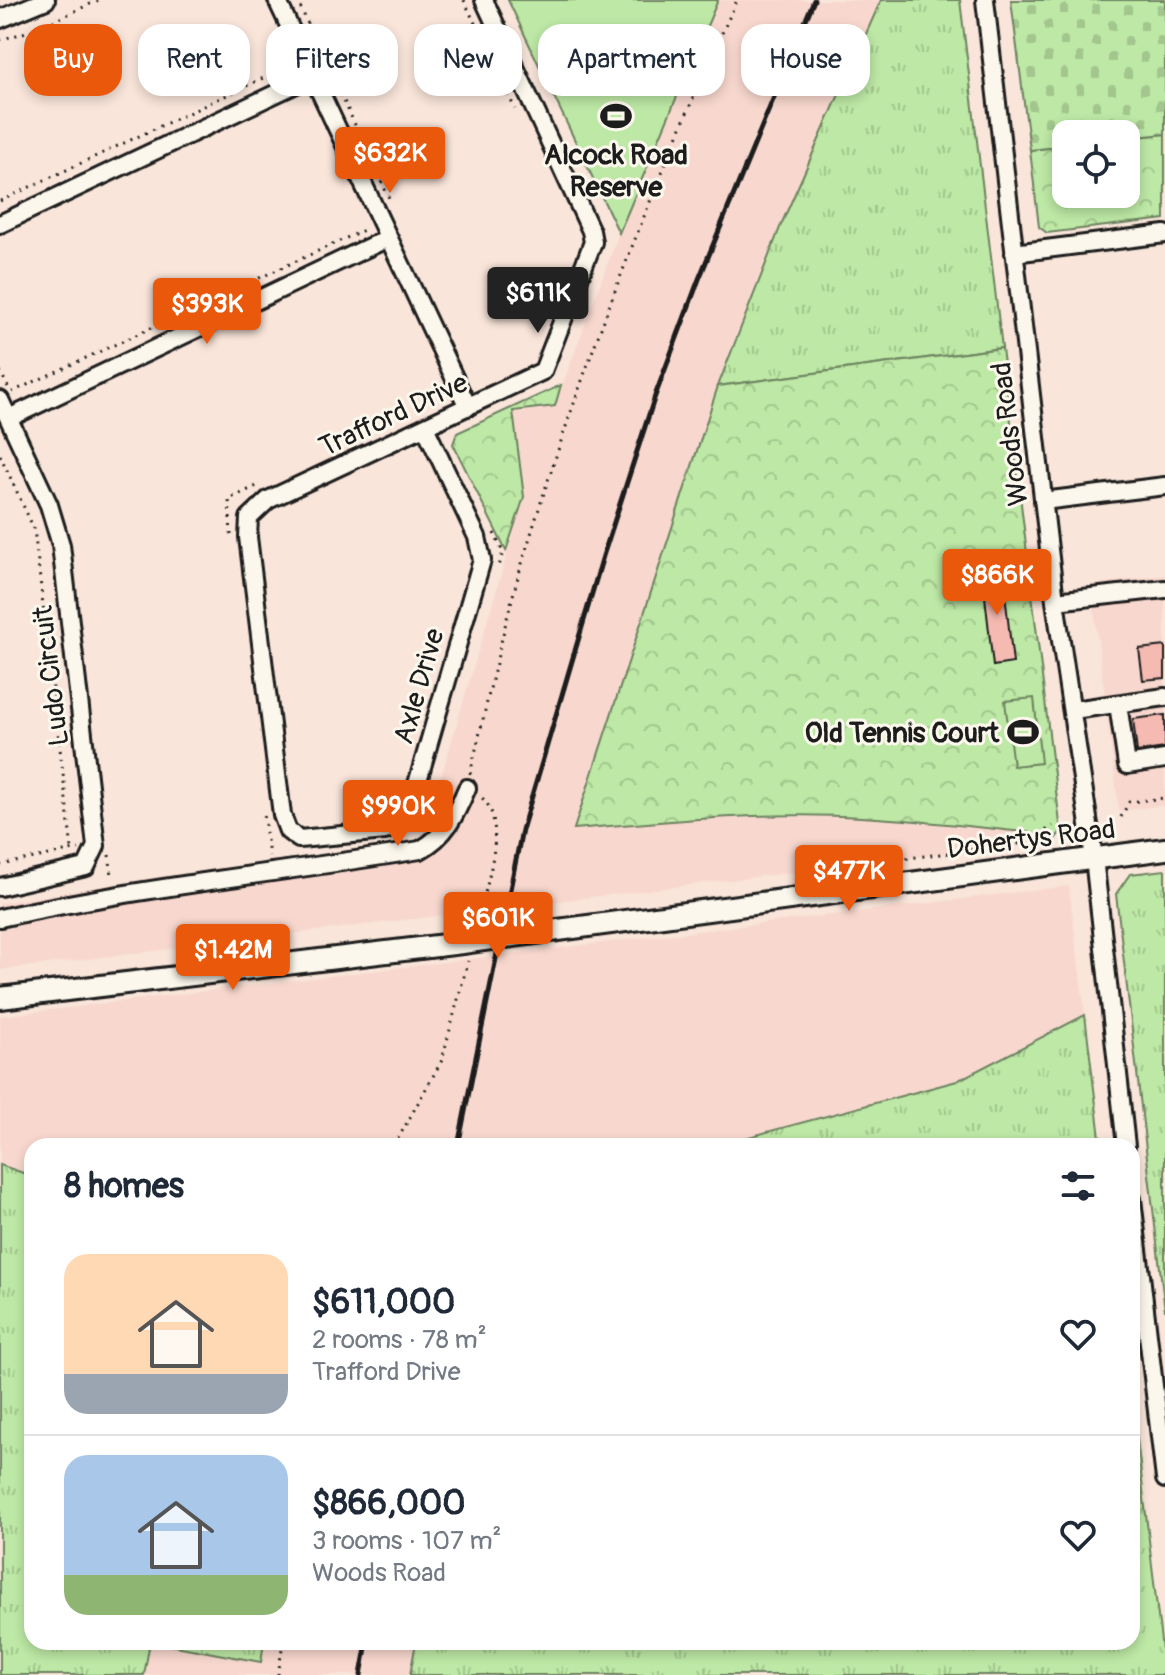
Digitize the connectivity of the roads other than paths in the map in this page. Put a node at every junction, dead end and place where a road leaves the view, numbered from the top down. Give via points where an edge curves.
1 (46, 0) edge
2 (277, 0) edge
3 (484, 0) edge
4 (985, 0) edge
5 (1, 16) edge
6 (288, 24) edge
7 (271, 96) edge
8 (322, 96) edge
9 (0, 224) edge
10 (384, 230) junction
11 (1165, 234) edge
12 (1014, 253) junction
13 (5, 396) edge
14 (468, 407) junction
15 (9, 418) junction
16 (425, 427) junction
17 (1165, 486) edge
18 (1043, 501) junction
19 (249, 518) joint
20 (1165, 589) edge
21 (1055, 601) junction
22 (1165, 697) edge
23 (1118, 704) junction
24 (1073, 710) junction
25 (1165, 759) edge
26 (467, 788) road end
27 (1162, 847) edge
28 (1094, 858) junction
29 (0, 887) edge
30 (0, 918) edge
31 (0, 998) edge
32 (1125, 1138) edge
33 (1140, 1256) edge
34 (1160, 1399) edge
35 (1165, 1479) edge

1 - 5 street
2 - 6 street
3 - 14 street, Trafford Drive via 593,242 547,367
4 - 12 street, Woods Road
7 - 9 street
8 - 10 street
10 - 14 street
10 - 15 street
11 - 12 street
12 - 18 street, Woods Road
13 - 15 street, Ludo Circuit
14 - 16 street, Trafford Drive
15 - 29 street, Ludo Circuit via 49,505 61,545 96,846 88,864 75,871
16 - 19 street, Trafford Drive via 268,500
16 - 19 street, Axle Drive via 477,537 482,560 408,815 394,828 307,840 294,836 284,824
17 - 18 street
18 - 21 street, Woods Road
20 - 21 street
21 - 24 street, Woods Road
22 - 23 street
23 - 24 street
23 - 25 street via 1127,765
24 - 28 street, Woods Road
26 - 30 street via 446,830 420,850 122,893
27 - 28 main road, Dohertys Road
28 - 31 main road, Dohertys Road, bridge
28 - 32 street, Woods Road
33 - 34 street
34 - 35 street

